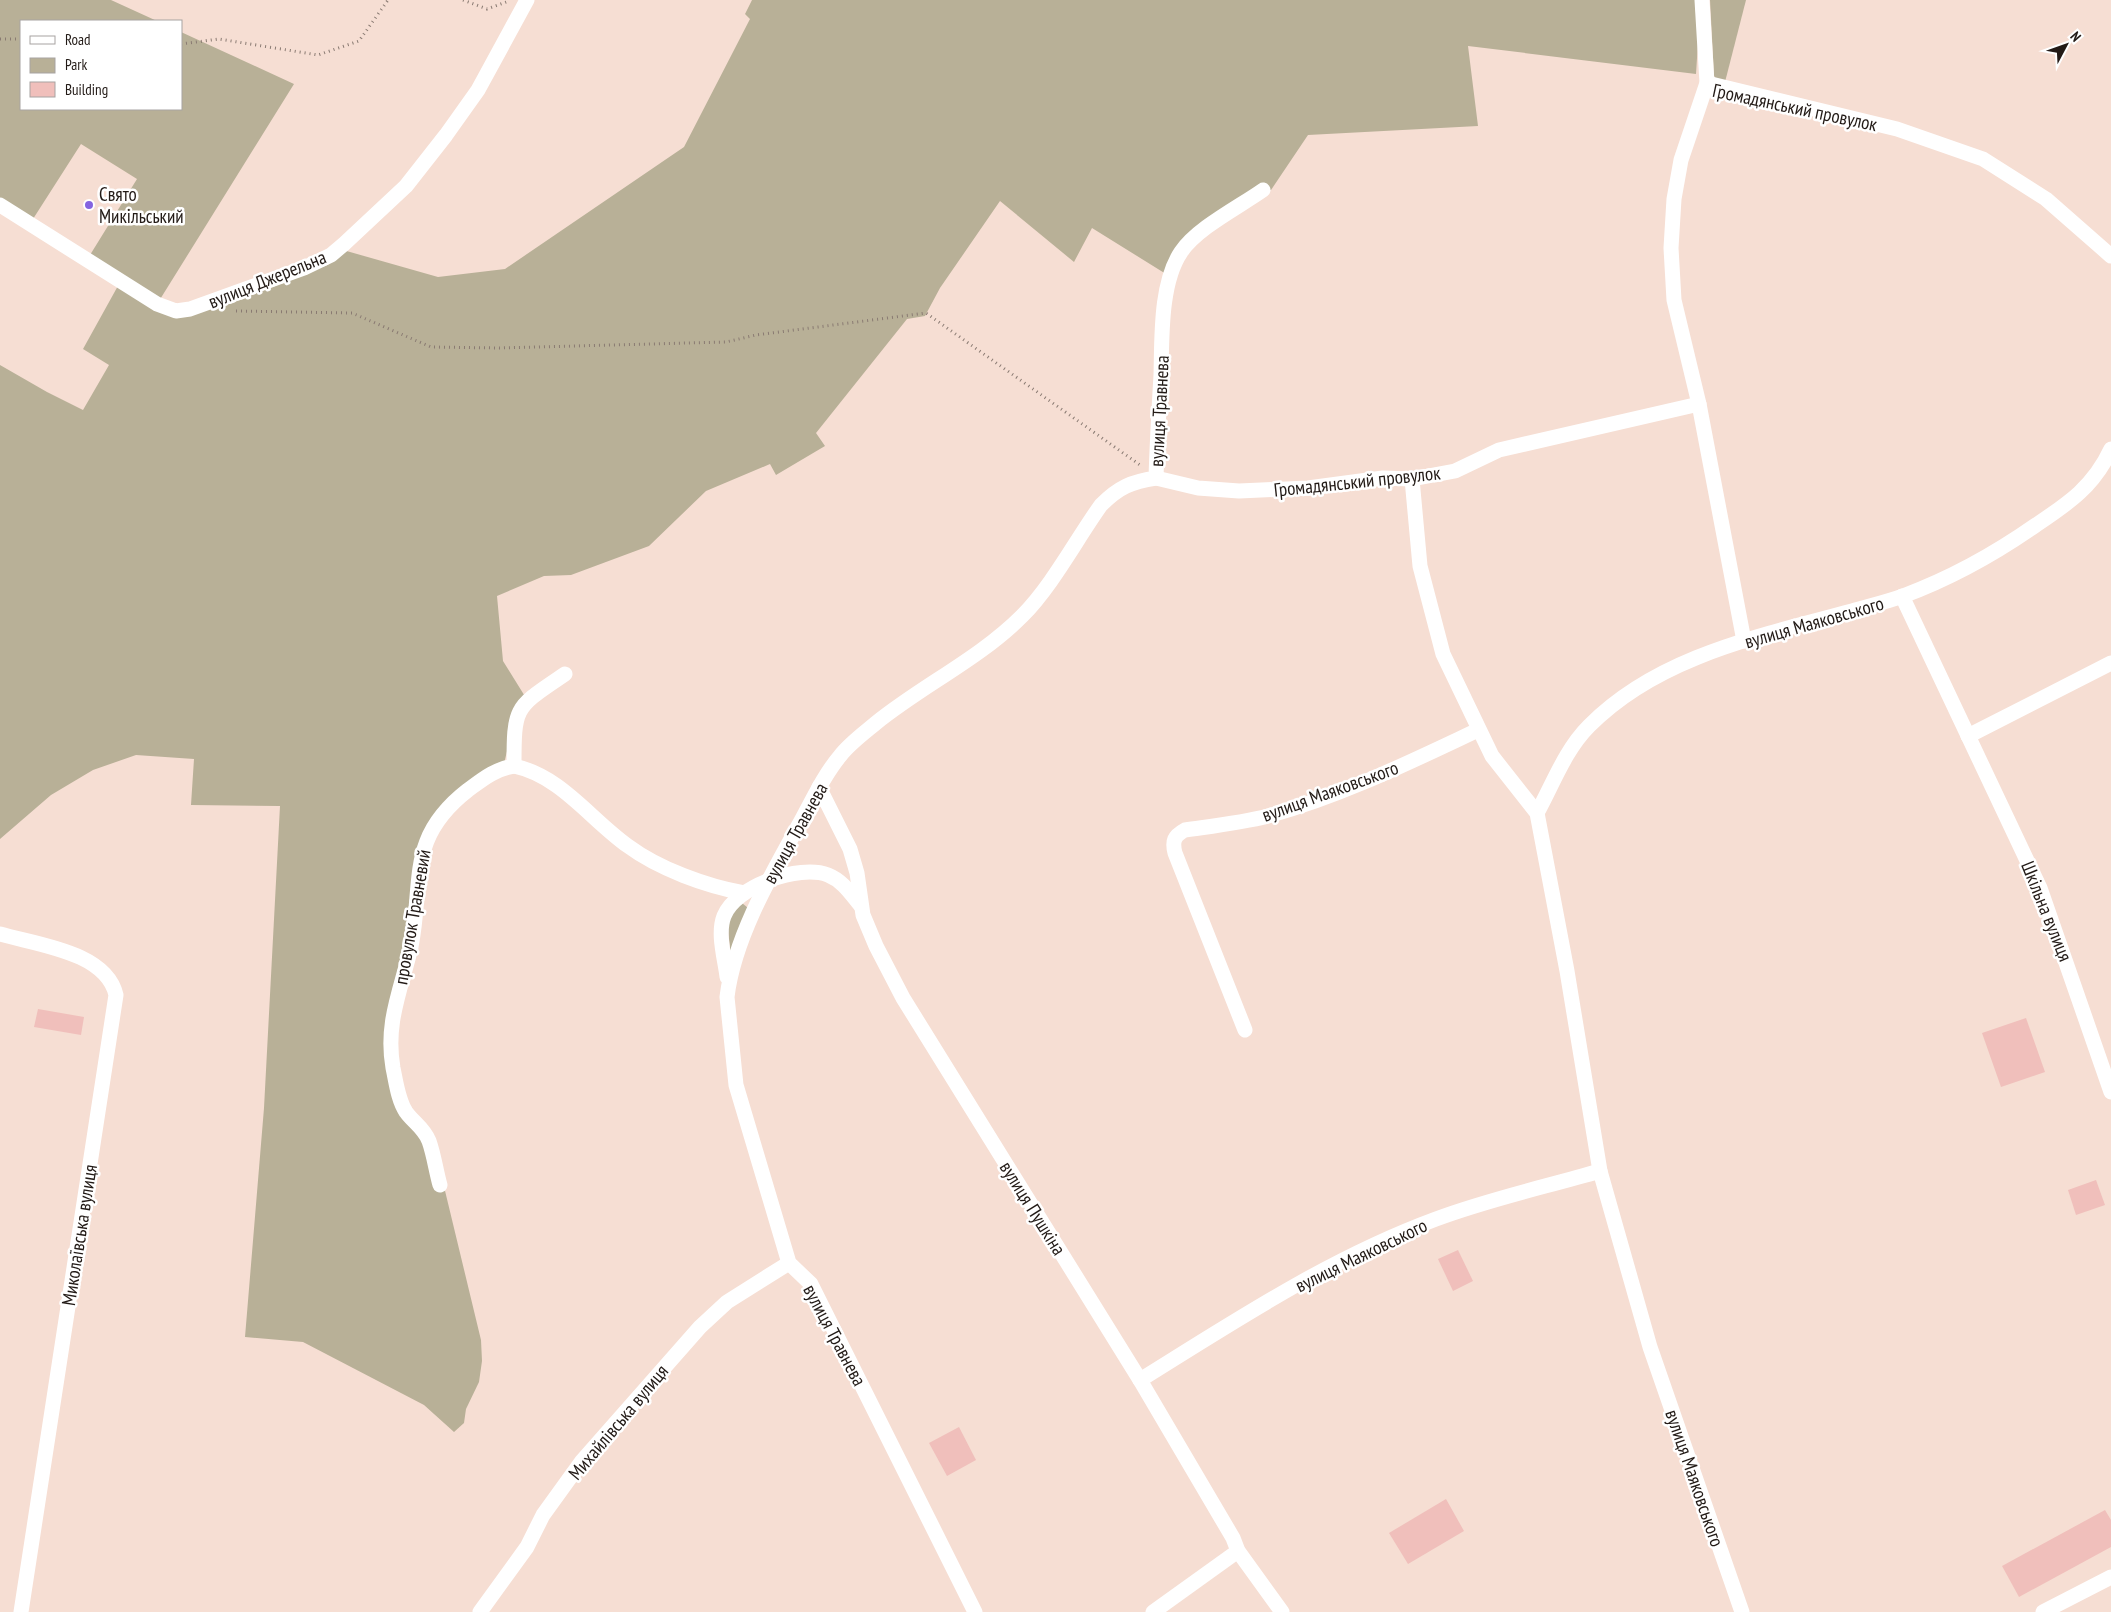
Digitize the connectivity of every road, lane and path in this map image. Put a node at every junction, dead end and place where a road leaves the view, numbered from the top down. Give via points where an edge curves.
1 (388, 0) edge
2 (463, 0) edge
3 (510, 0) edge
4 (527, 0) edge
5 (1702, 0) edge
6 (0, 39) edge
7 (20, 39) edge
8 (182, 44) edge
9 (1707, 83) junction
10 (1263, 190) dead end
11 (0, 205) edge
12 (2111, 256) edge
13 (234, 311) dead end
14 (1699, 404) junction
15 (2111, 449) edge
16 (1156, 478) junction
17 (1412, 479) junction
18 (1902, 596) junction
19 (1744, 641) junction
20 (2111, 663) edge
21 (565, 674) dead end
22 (1478, 730) junction
23 (1968, 736) junction
24 (514, 766) junction
25 (820, 788) junction
26 (1537, 813) junction
27 (767, 882) junction
28 (744, 892) junction
29 (861, 907) junction
30 (0, 934) edge
31 (728, 983) junction
32 (1245, 1030) dead end
33 (2111, 1092) edge
34 (1600, 1171) junction
35 (440, 1185) dead end
36 (789, 1263) junction
37 (1140, 1380) junction
38 (1238, 1552) junction
39 (2111, 1577) edge
40 (21, 1612) edge
41 (480, 1612) edge
42 (975, 1612) edge
43 (1153, 1612) edge
44 (1282, 1612) edge
45 (1742, 1612) edge
46 (2043, 1612) edge

1 - 8 path via 359,41 318,55 219,39
2 - 3 path via 486,9
4 - 11 street, вулиця Джерельна via 478,90 406,186 331,255 304,268 190,309 176,311 157,304
5 - 9 street
6 - 7 path
9 - 12 street, Громадянський провулок via 1897,129 1983,159 2046,199
9 - 14 street, Громадянський провулок via 1681,160 1674,199 1672,248 1674,300
10 - 16 street, вулиця Травнева via 1194,237 1174,264 1163,334
13 - 16 path via 352,314 432,347 499,348 726,342 926,313
14 - 17 street, Громадянський провулок via 1499,450 1455,471
14 - 19 street, Громадянський провулок
15 - 18 street, вулиця Маяковського via 2094,480 2064,506 2013,540 1952,574
16 - 17 street, Громадянський провулок via 1198,488 1239,492 1308,488 1383,478
16 - 25 street, вулиця Травнева via 1132,482 1111,495 1022,617 952,672 877,722 840,755
17 - 22 street, вулиця Маяковського via 1420,566 1430,609 1443,654
18 - 19 street, вулиця Маяковського
18 - 23 street, Шкільна вулиця
19 - 26 street, вулиця Маяковського via 1656,676 1590,725 1577,739
20 - 23 street
21 - 24 street via 530,698 516,715
22 - 26 street, вулиця Маяковського via 1492,756
22 - 32 street, вулиця Маяковського via 1294,808 1177,834 1173,843 1175,853
23 - 33 street, Шкільна вулиця via 2040,888
24 - 28 street via 530,769 547,778 629,847 650,860 714,887
24 - 35 street, провулок Травневий via 491,773 455,800 425,841 411,943 394,1007 390,1033 400,1097 405,1110 429,1142
25 - 27 street, вулиця Травнева
25 - 29 street, вулиця Пушкіна via 850,849
26 - 34 street, вулиця Маяковського
27 - 28 street
27 - 29 street via 791,874 810,872 827,875 841,882
27 - 31 street, вулиця Травнева
28 - 31 street via 724,915 721,929
29 - 37 street, вулиця Пушкіна via 876,946 903,998
30 - 40 street, Миколаївська вулиця via 82,957 106,974 116,996
31 - 36 street, вулиця Травнева via 736,1084
34 - 37 street, вулиця Маяковського via 1437,1218 1400,1234 1301,1283
34 - 45 street, вулиця Маяковського via 1650,1347
36 - 41 street, Михайлівська вулиця via 727,1302 700,1327 582,1461 543,1515 527,1547
36 - 42 street, вулиця Травнева via 812,1284
37 - 38 street, вулиця Пушкіна via 1233,1538
38 - 43 street
38 - 44 street, вулиця Пушкіна
39 - 46 street

